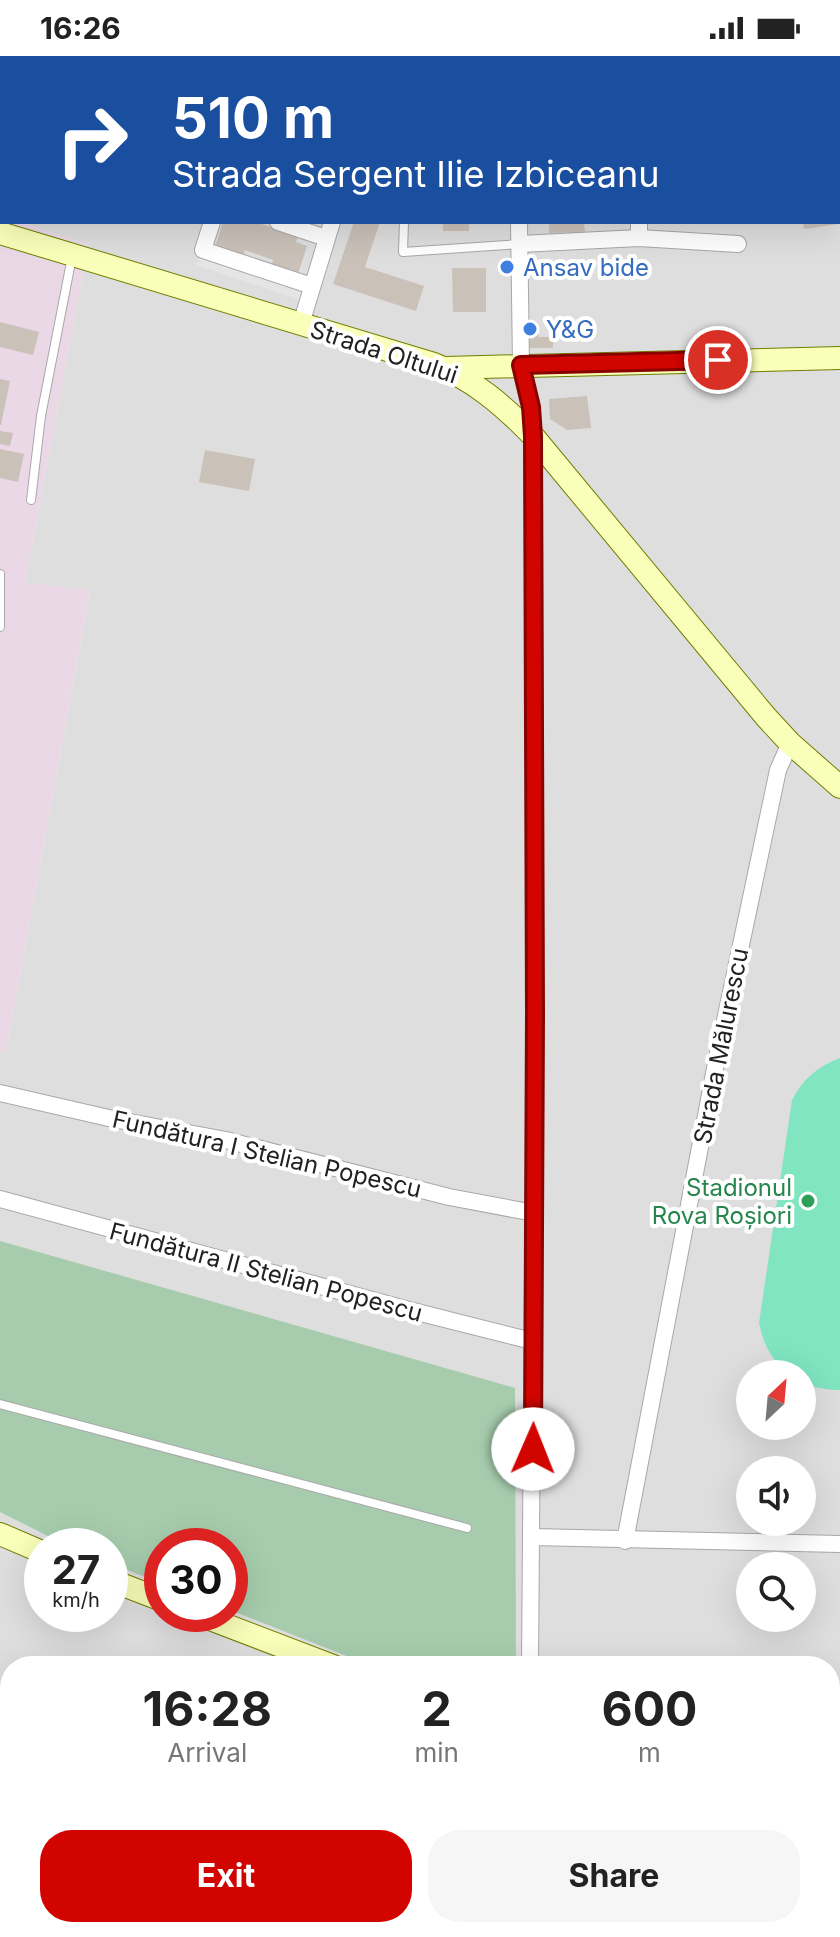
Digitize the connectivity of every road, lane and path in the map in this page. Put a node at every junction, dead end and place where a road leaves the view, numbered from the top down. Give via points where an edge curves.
1 (211, 224) edge
2 (291, 224) edge
3 (404, 224) edge
4 (519, 224) edge
5 (329, 230) edge
6 (639, 230) edge
7 (0, 233) edge
8 (520, 244) junction
9 (738, 244) dead end
10 (72, 256) junction
11 (312, 286) junction
12 (301, 324) junction
13 (840, 358) edge
14 (521, 365) junction
15 (445, 368) junction
16 (533, 436) junction
17 (31, 500) dead end
18 (0, 574) edge
19 (0, 627) edge
20 (790, 743) junction
21 (840, 787) edge
22 (0, 1093) edge
23 (0, 1199) edge
24 (534, 1213) junction
25 (532, 1341) junction
26 (0, 1404) edge
27 (467, 1528) dead end
28 (0, 1534) edge
29 (532, 1537) junction
30 (625, 1541) junction
31 (24, 1544) edge
32 (840, 1544) edge
33 (244, 1632) edge
34 (307, 1656) edge
35 (530, 1656) edge

1 - 11 street via 203,250
2 - 5 street
3 - 8 lane via 403,252
4 - 8 street
5 - 11 street
6 - 8 street
6 - 9 street
7 - 10 main road, Strada Oltului
8 - 14 street
10 - 12 main road, Strada Oltului
10 - 17 lane via 41,416
11 - 12 street
12 - 15 main road, Strada Oltului
13 - 14 main road
14 - 15 main road
14 - 16 street
15 - 16 main road, Strada Oltului via 491,396
16 - 20 main road, Strada Oltului
16 - 24 street
18 - 19 lane
20 - 21 main road, Strada Oltului
20 - 30 street, Strada Mălurescu via 778,770 720,1048
22 - 24 street, Fundătura I Stelian Popescu
23 - 25 street, Fundătura II Stelian Popescu
24 - 25 street
25 - 29 street
26 - 27 lane
28 - 31 main road
29 - 30 street
29 - 35 street
30 - 32 street
33 - 34 main road

